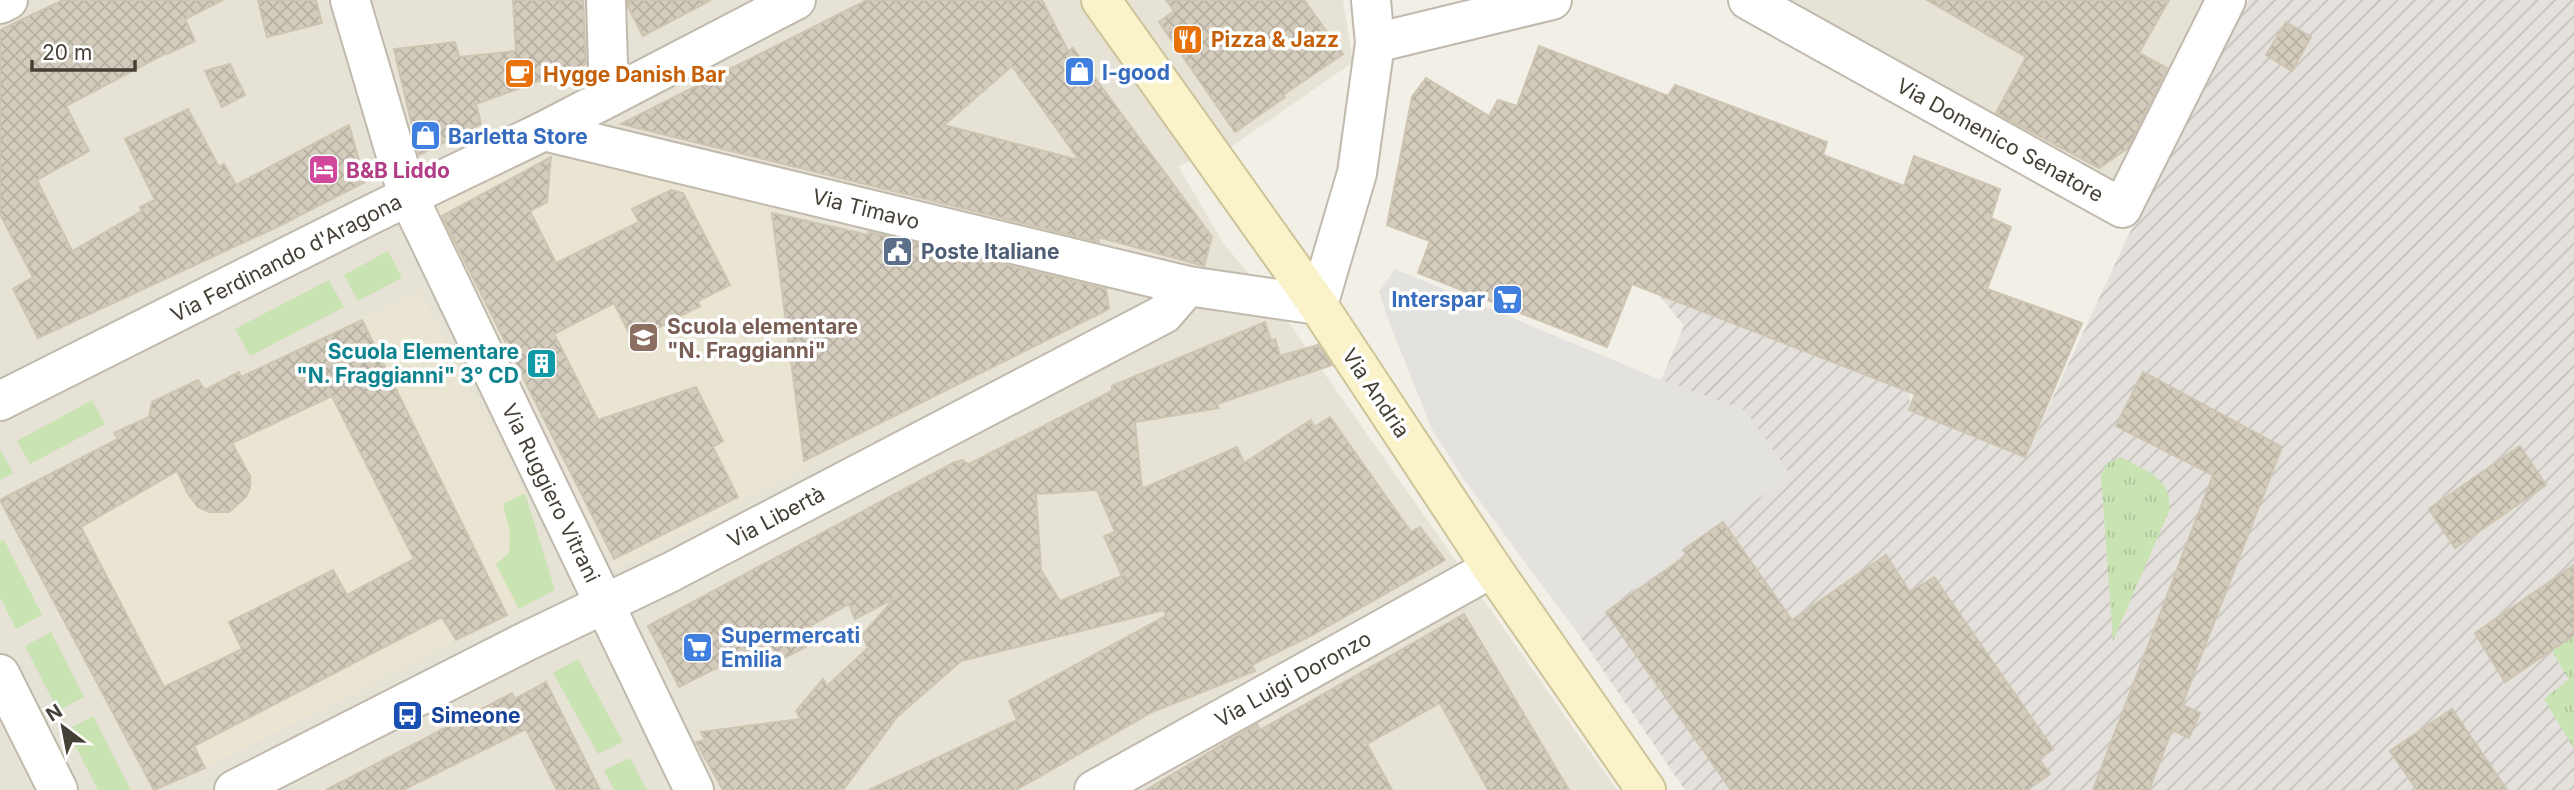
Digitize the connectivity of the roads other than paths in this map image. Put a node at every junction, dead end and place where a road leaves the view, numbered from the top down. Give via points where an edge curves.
1 (8, 0) edge
2 (350, 0) edge
3 (606, 0) edge
4 (796, 0) edge
5 (1101, 0) edge
6 (1371, 0) edge
7 (1552, 0) edge
8 (1748, 0) edge
9 (2226, 0) edge
10 (0, 4) edge
11 (1375, 43) junction
12 (609, 97) junction
13 (544, 131) junction
14 (408, 196) junction
15 (1188, 286) junction
16 (1318, 305) junction
17 (0, 401) edge
18 (1492, 568) junction
19 (605, 604) junction
20 (0, 674) edge
21 (58, 790) edge
22 (234, 790) edge
23 (694, 790) edge
24 (1094, 790) edge
25 (1646, 790) edge

1 - 10 street
2 - 14 street, Via Ruggiero Vitrani
3 - 12 street
4 - 12 street, Via Ferdinando d'Aragona
5 - 16 main road, Via Andria
6 - 11 street
7 - 11 street
8 - 9 street, Via Domenico Senatore via 2122,208
11 - 16 street via 1357,173
12 - 13 street, Via Ferdinando d'Aragona
13 - 14 street, Via Ferdinando d'Aragona
13 - 15 street, Via Timavo
14 - 17 street, Via Ferdinando d'Aragona
14 - 19 street, Via Ruggiero Vitrani
15 - 16 street
15 - 19 street, Via Libertà via 1164,314
16 - 18 main road, Via Andria
18 - 24 street, Via Luigi Doronzo
18 - 25 main road, Via Andria
19 - 22 street, Via Libertà
19 - 23 street, Via Ruggiero Vitrani
20 - 21 street

